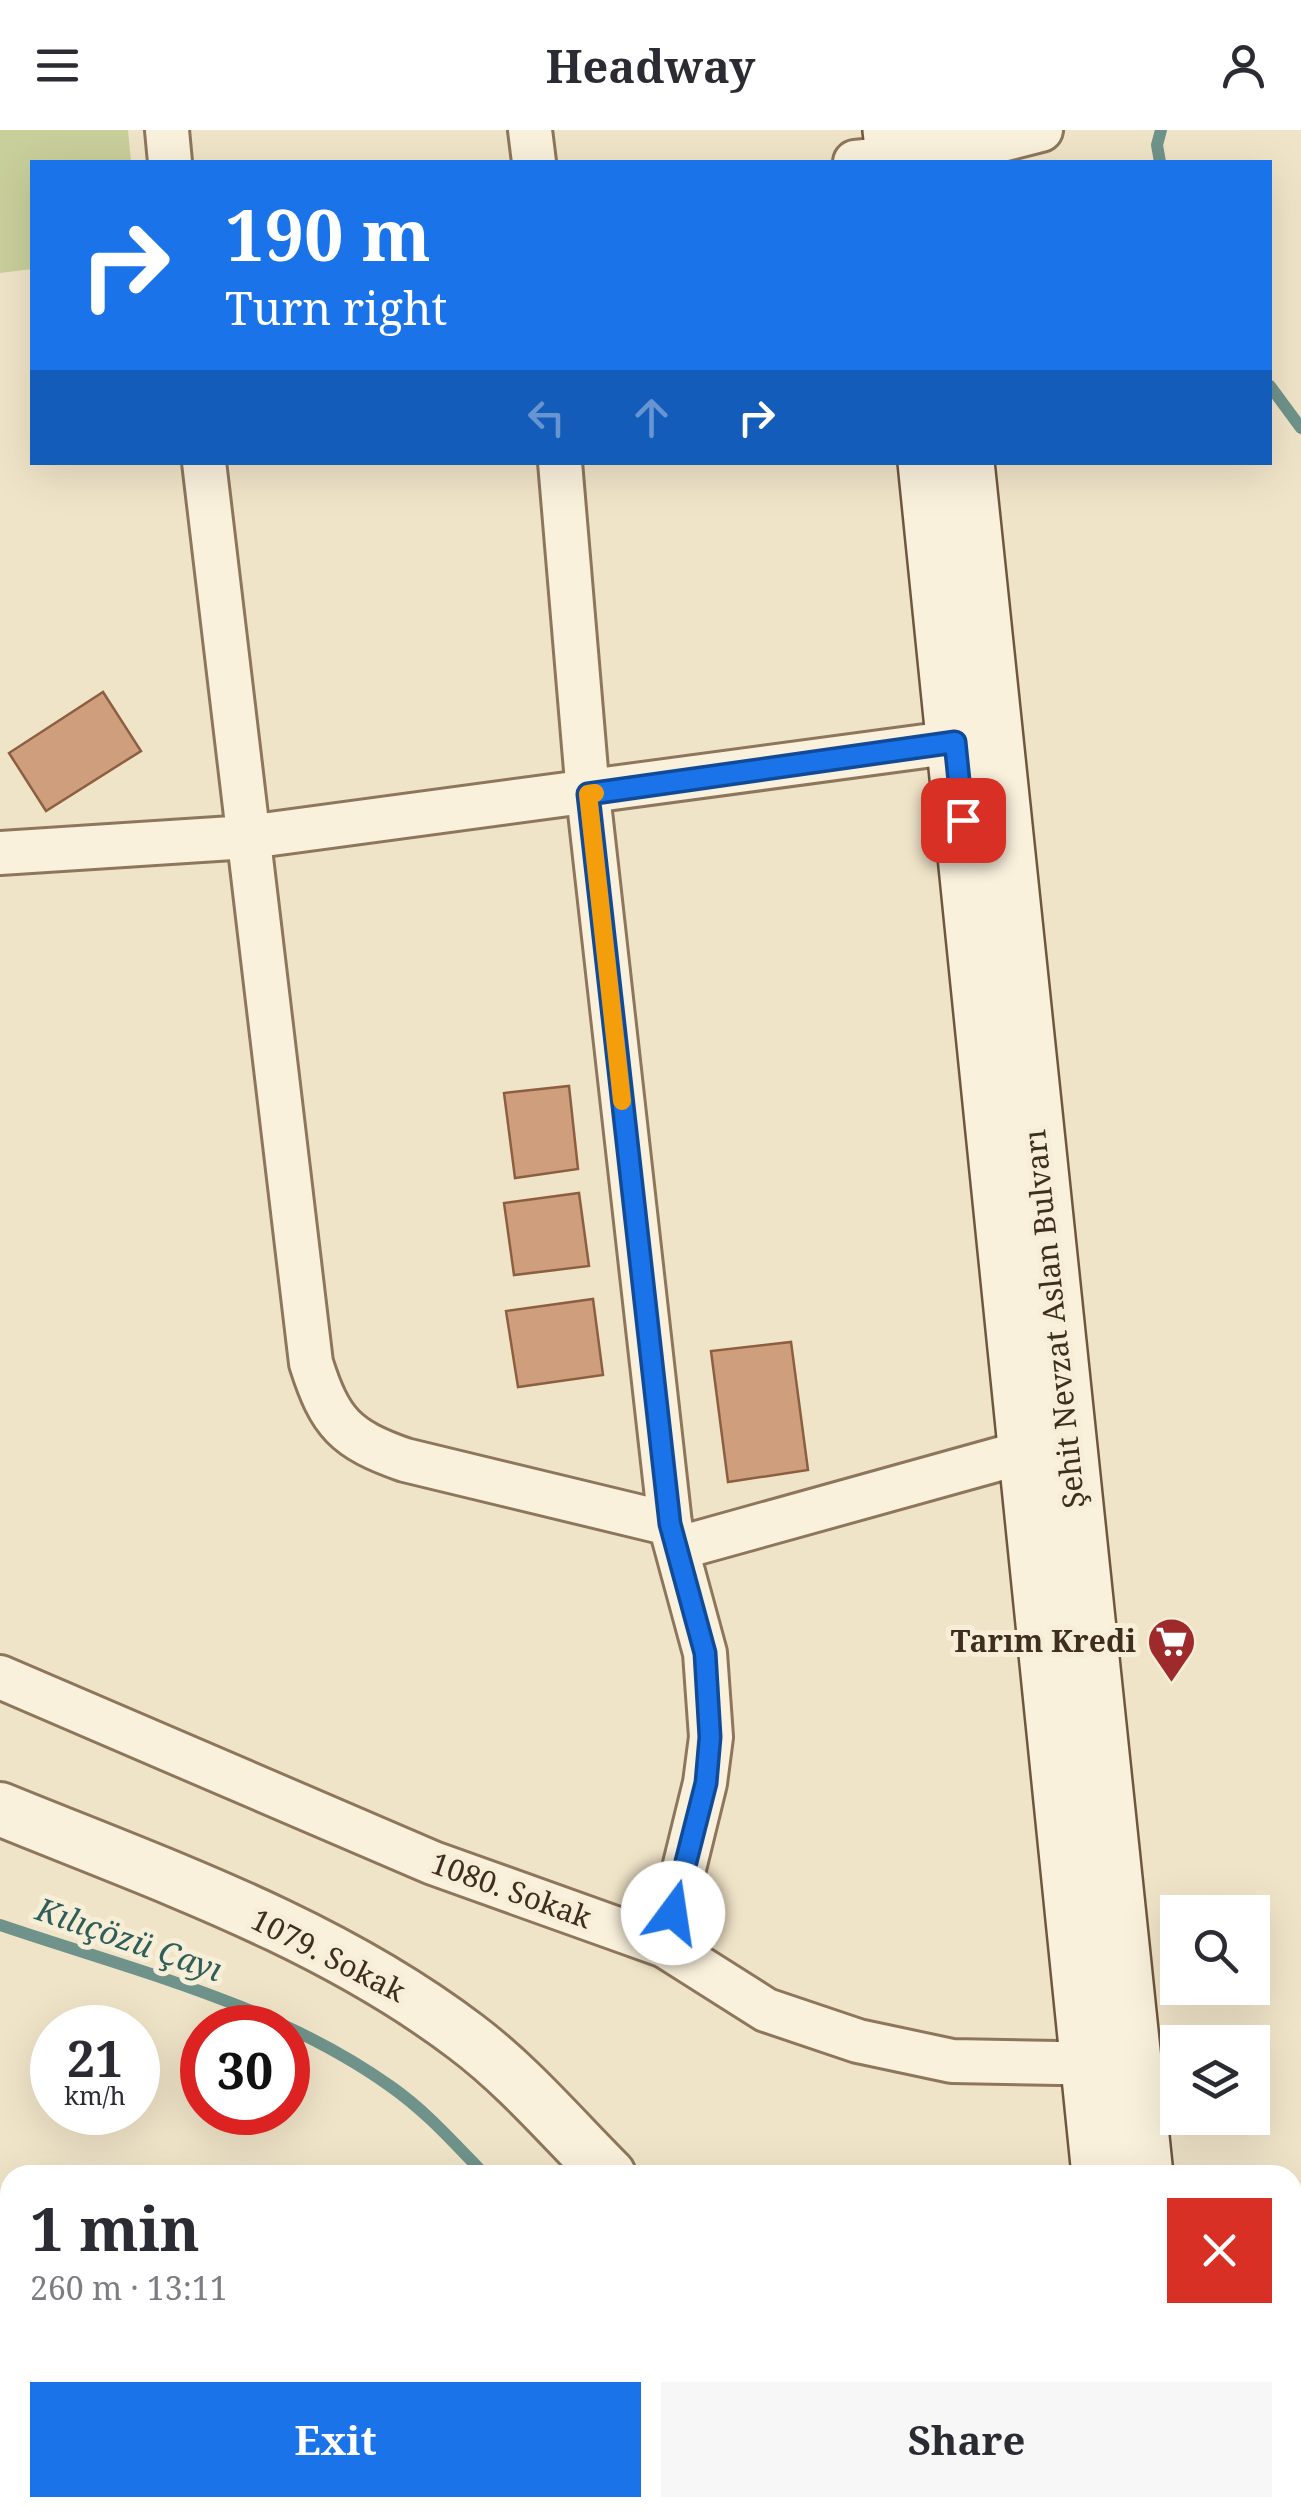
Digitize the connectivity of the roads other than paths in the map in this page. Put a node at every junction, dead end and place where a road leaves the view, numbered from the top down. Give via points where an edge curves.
1 (167, 130) edge
2 (530, 130) edge
3 (1041, 130) edge
4 (905, 152) edge
5 (170, 160) edge
6 (534, 160) edge
7 (204, 465) edge
8 (560, 465) edge
9 (926, 465) edge
10 (966, 465) edge
11 (955, 742) junction
12 (588, 794) junction
13 (248, 837) junction
14 (0, 852) edge
15 (1028, 1451) junction
16 (674, 1536) junction
17 (0, 1677) edge
18 (0, 1809) edge
19 (665, 1946) junction
20 (1111, 2064) junction
21 (599, 2165) edge
22 (1101, 2165) edge
23 (1143, 2165) edge

1 - 5 street
2 - 6 street
3 - 4 street
7 - 13 street
8 - 12 street
9 - 11 main road, Şehit Nevzat Aslan Bulvarı
10 - 20 main road, Şehit Nevzat Aslan Bulvarı
11 - 12 street
11 - 15 main road, Şehit Nevzat Aslan Bulvarı
12 - 13 street
12 - 16 street
13 - 14 street
13 - 16 street via 311,1363 324,1402 342,1429 378,1450
15 - 16 street
15 - 20 main road, Şehit Nevzat Aslan Bulvarı
16 - 19 street via 705,1653 710,1737 706,1783
17 - 19 street, 1080. Sokak via 432,1863
18 - 21 street, 1079. Sokak via 198,1890 370,1973 510,2072
19 - 20 street, 1080. Sokak via 766,2010 858,2041 952,2062
20 - 22 main road, Şehit Nevzat Aslan Bulvarı
20 - 23 main road, Şehit Nevzat Aslan Bulvarı

